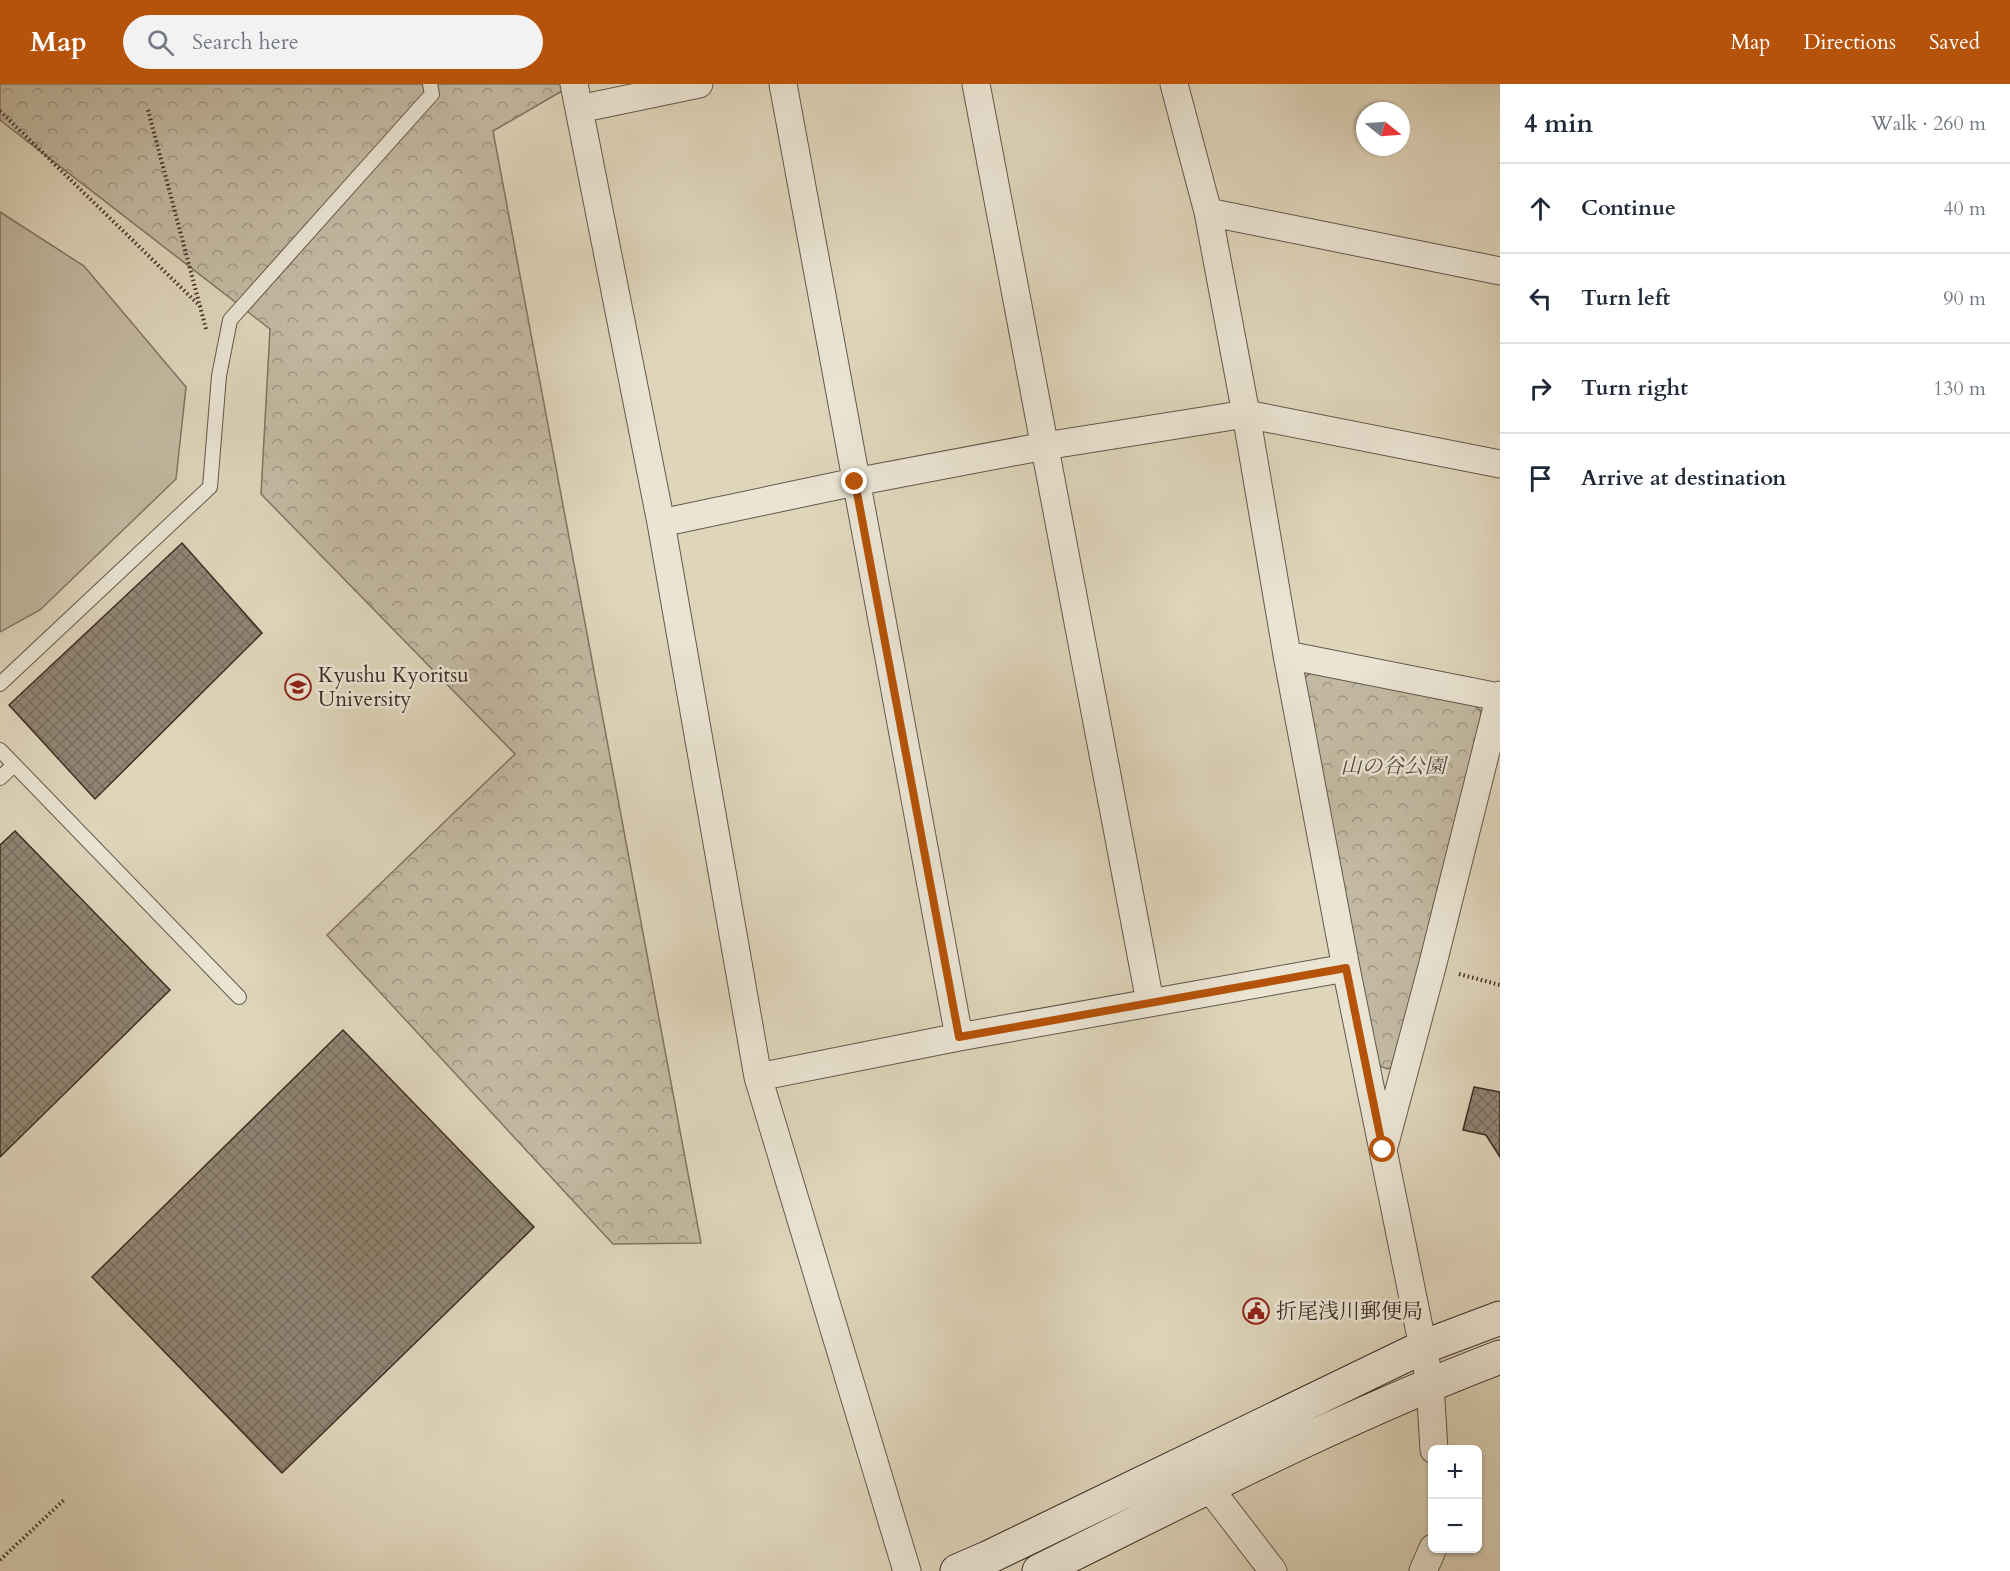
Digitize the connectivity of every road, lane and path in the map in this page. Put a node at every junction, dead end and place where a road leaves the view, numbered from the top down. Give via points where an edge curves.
1 (430, 84) edge
2 (699, 84) edge
3 (783, 84) edge
4 (976, 84) edge
5 (1174, 84) edge
6 (576, 97) edge
7 (148, 110) dead end
8 (0, 111) edge
9 (1208, 212) junction
10 (1500, 271) edge
11 (200, 306) junction
12 (219, 376) junction
13 (1246, 414) junction
14 (1045, 446) junction
15 (1500, 464) edge
16 (855, 482) junction
17 (661, 523) junction
18 (1287, 655) junction
19 (0, 684) edge
20 (1500, 696) edge
21 (0, 750) edge
22 (14, 765) junction
23 (0, 778) edge
24 (1432, 967) junction
25 (1346, 968) junction
26 (1500, 985) edge
27 (239, 997) dead end
28 (1150, 1002) junction
29 (959, 1037) junction
30 (758, 1077) junction
31 (1383, 1150) junction
32 (1500, 1318) edge
33 (1423, 1347) junction
34 (1500, 1357) edge
35 (1430, 1384) junction
36 (1434, 1445) edge
37 (1189, 1460) junction
38 (1208, 1487) junction
39 (65, 1499) dead end
40 (1431, 1553) edge
41 (0, 1560) edge
42 (990, 1565) edge
43 (907, 1571) edge
44 (957, 1571) edge
45 (1039, 1571) edge
46 (1273, 1571) edge
47 (1424, 1571) edge

1 - 12 lane via 432,94 230,320
2 - 6 street
3 - 16 street
4 - 14 street
5 - 9 street
6 - 17 street
7 - 11 path
8 - 11 path
9 - 10 street
9 - 13 street
11 - 12 path
12 - 19 lane via 210,487
13 - 14 street
13 - 15 street
13 - 18 street
14 - 16 street
14 - 28 street
16 - 17 street
16 - 29 street
17 - 30 street
18 - 20 street
18 - 25 street
20 - 24 street
21 - 22 lane
22 - 23 lane
22 - 27 lane
24 - 26 path
24 - 31 street
25 - 28 street
25 - 31 street
28 - 29 street
29 - 30 street
30 - 43 street
31 - 33 street
32 - 33 street
33 - 35 street
33 - 37 street
34 - 35 street
35 - 36 street
35 - 38 street
37 - 38 street
37 - 42 street
38 - 45 street
38 - 46 street
39 - 41 path
40 - 47 street
42 - 44 street

